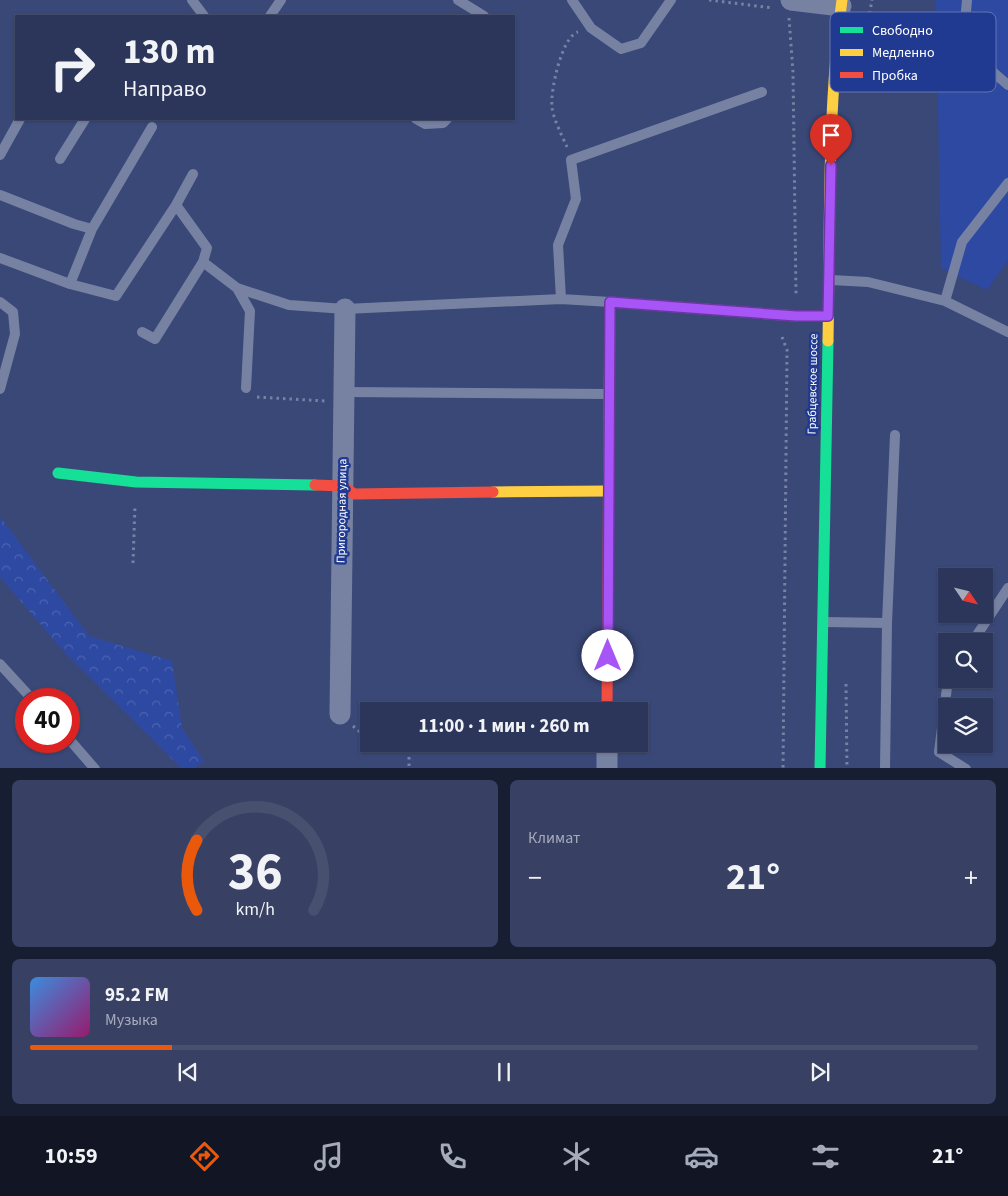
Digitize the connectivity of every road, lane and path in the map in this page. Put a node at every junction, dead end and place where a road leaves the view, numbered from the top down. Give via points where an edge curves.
1 (192, 0) edge
2 (280, 0) edge
3 (458, 0) edge
4 (572, 0) edge
5 (671, 0) edge
6 (709, 0) edge
7 (841, 3) edge
8 (786, 6) edge
9 (203, 15) edge
10 (271, 15) edge
11 (482, 15) edge
12 (591, 28) junction
13 (996, 75) edge
14 (1008, 85) edge
15 (762, 92) dead end
16 (833, 92) edge
17 (19, 120) edge
18 (84, 120) edge
19 (418, 120) edge
20 (446, 120) edge
21 (152, 127) dead end
22 (0, 155) edge
23 (60, 159) dead end
24 (571, 160) junction
25 (192, 174) dead end
26 (1008, 182) edge
27 (0, 195) edge
28 (176, 205) junction
29 (92, 229) junction
30 (0, 258) edge
31 (203, 262) junction
32 (829, 280) junction
33 (70, 284) junction
34 (236, 288) junction
35 (561, 299) junction
36 (945, 301) junction
37 (0, 302) edge
38 (610, 302) junction
39 (345, 309) junction
40 (796, 316) junction
41 (828, 316) junction
42 (142, 332) dead end
43 (1008, 332) edge
44 (246, 388) joint
45 (0, 389) edge
46 (609, 394) junction
47 (344, 397) junction
48 (895, 435) dead end
49 (58, 473) dead end
50 (136, 482) junction
51 (343, 486) junction
52 (608, 490) junction
53 (133, 562) dead end
54 (1008, 588) edge
55 (823, 622) junction
56 (888, 623) junction
57 (978, 633) edge
58 (0, 664) edge
59 (22, 688) edge
60 (947, 688) edge
61 (607, 702) edge
62 (340, 714) dead end
63 (80, 751) edge
64 (409, 752) edge
65 (607, 752) edge
66 (95, 768) edge
67 (410, 768) edge
68 (607, 768) edge
69 (783, 768) edge
70 (820, 768) edge
71 (885, 768) edge
72 (966, 768) edge

1 - 9 lane
2 - 10 lane
3 - 11 lane
4 - 12 lane
5 - 12 lane via 641,43 621,49
6 - 8 path
7 - 8 street
8 - 40 path via 793,72
12 - 24 path via 574,33 564,46 553,89 552,107
13 - 14 lane
15 - 24 lane
16 - 32 street, Грабцевское шоссе
17 - 22 lane
18 - 23 lane
19 - 20 lane via 425,124
21 - 29 lane
24 - 35 lane via 576,199 558,245
25 - 28 lane
26 - 36 lane via 962,242
27 - 29 lane
28 - 31 lane via 207,248
28 - 33 lane via 116,296
29 - 33 lane
30 - 33 lane
31 - 34 lane
31 - 42 lane via 155,339
32 - 36 lane via 868,282
32 - 41 street, Грабцевское шоссе
34 - 39 lane via 289,305
34 - 44 lane via 250,311
35 - 38 lane
35 - 39 lane
36 - 43 lane
37 - 45 lane via 13,312 15,334
38 - 40 street
38 - 46 street
39 - 47 street, Пригородная улица
40 - 41 street
40 - 69 path via 781,334 787,350
41 - 55 street, Грабцевское шоссе
44 - 47 path via 253,397
46 - 47 lane
46 - 52 street
47 - 51 street, Пригородная улица
48 - 56 lane
49 - 50 street
50 - 51 street
50 - 53 path
51 - 52 street via 354,494
51 - 62 street, Пригородная улица
52 - 61 street
54 - 57 lane
55 - 56 lane
55 - 70 street, Грабцевское шоссе
56 - 71 lane
58 - 59 lane
60 - 72 lane via 939,752
63 - 66 lane
64 - 67 path
65 - 68 street

